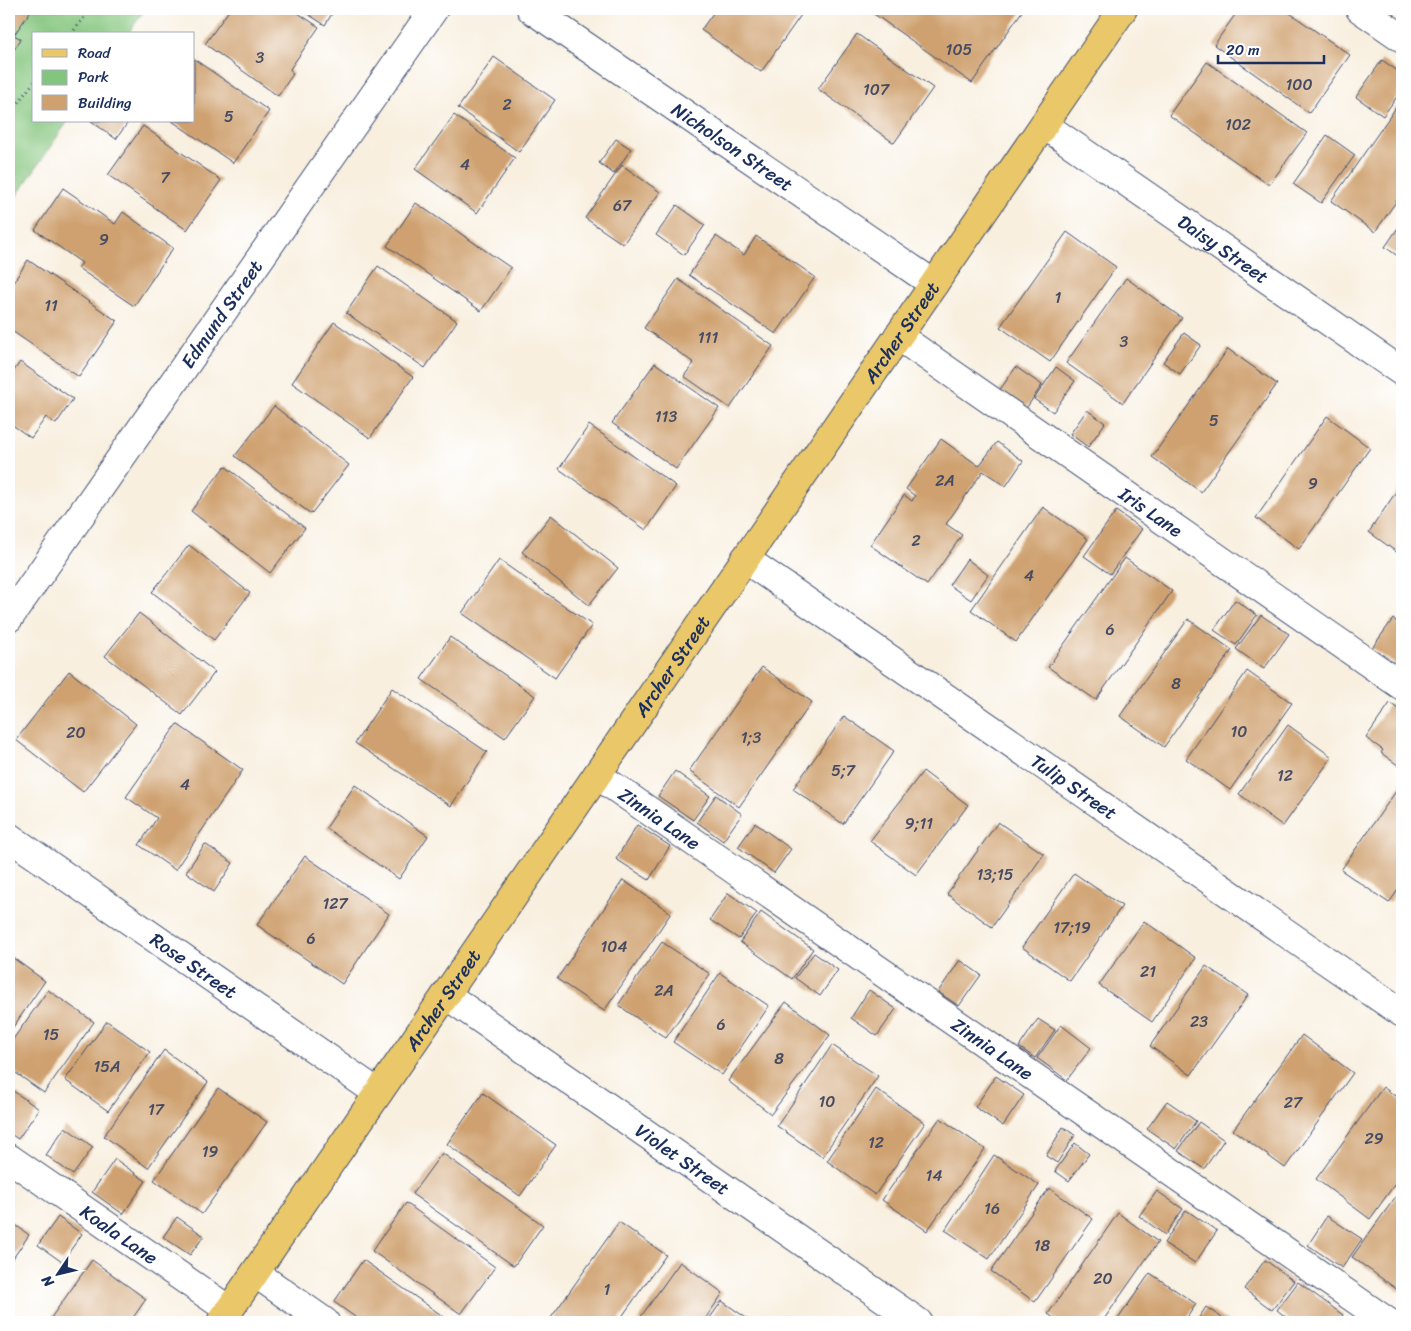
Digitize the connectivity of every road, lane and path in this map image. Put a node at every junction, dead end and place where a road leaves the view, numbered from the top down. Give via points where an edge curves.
1 (91, 9) edge
2 (434, 9) edge
3 (531, 9) edge
4 (1123, 9) edge
5 (1360, 9) edge
6 (73, 32) edge
7 (1402, 38) edge
8 (32, 85) edge
9 (9, 114) edge
10 (1044, 125) junction
11 (934, 284) junction
12 (898, 336) junction
13 (1402, 372) edge
14 (745, 559) junction
15 (9, 618) edge
16 (1402, 686) edge
17 (597, 775) junction
18 (9, 837) edge
19 (446, 995) junction
20 (1402, 1013) edge
21 (378, 1093) junction
22 (9, 1158) edge
23 (255, 1273) junction
24 (225, 1316) edge
25 (325, 1322) edge
26 (918, 1322) edge
27 (1388, 1322) edge

1 - 6 path
2 - 15 street, Edmund Street
3 - 11 street, Nicholson Street
4 - 10 main road, Archer Street
5 - 7 street
8 - 9 path
10 - 11 main road, Archer Street
10 - 13 street, Daisy Street
11 - 12 main road, Archer Street
12 - 14 main road, Archer Street
12 - 16 street, Iris Lane
14 - 17 main road, Archer Street
14 - 20 street, Tulip Street
17 - 19 main road, Archer Street
17 - 27 street, Zinnia Lane
18 - 21 street, Rose Street
19 - 21 main road, Archer Street
19 - 26 street, Violet Street
21 - 23 main road, Archer Street
22 - 24 street, Koala Lane
23 - 24 main road, Archer Street
23 - 25 street

